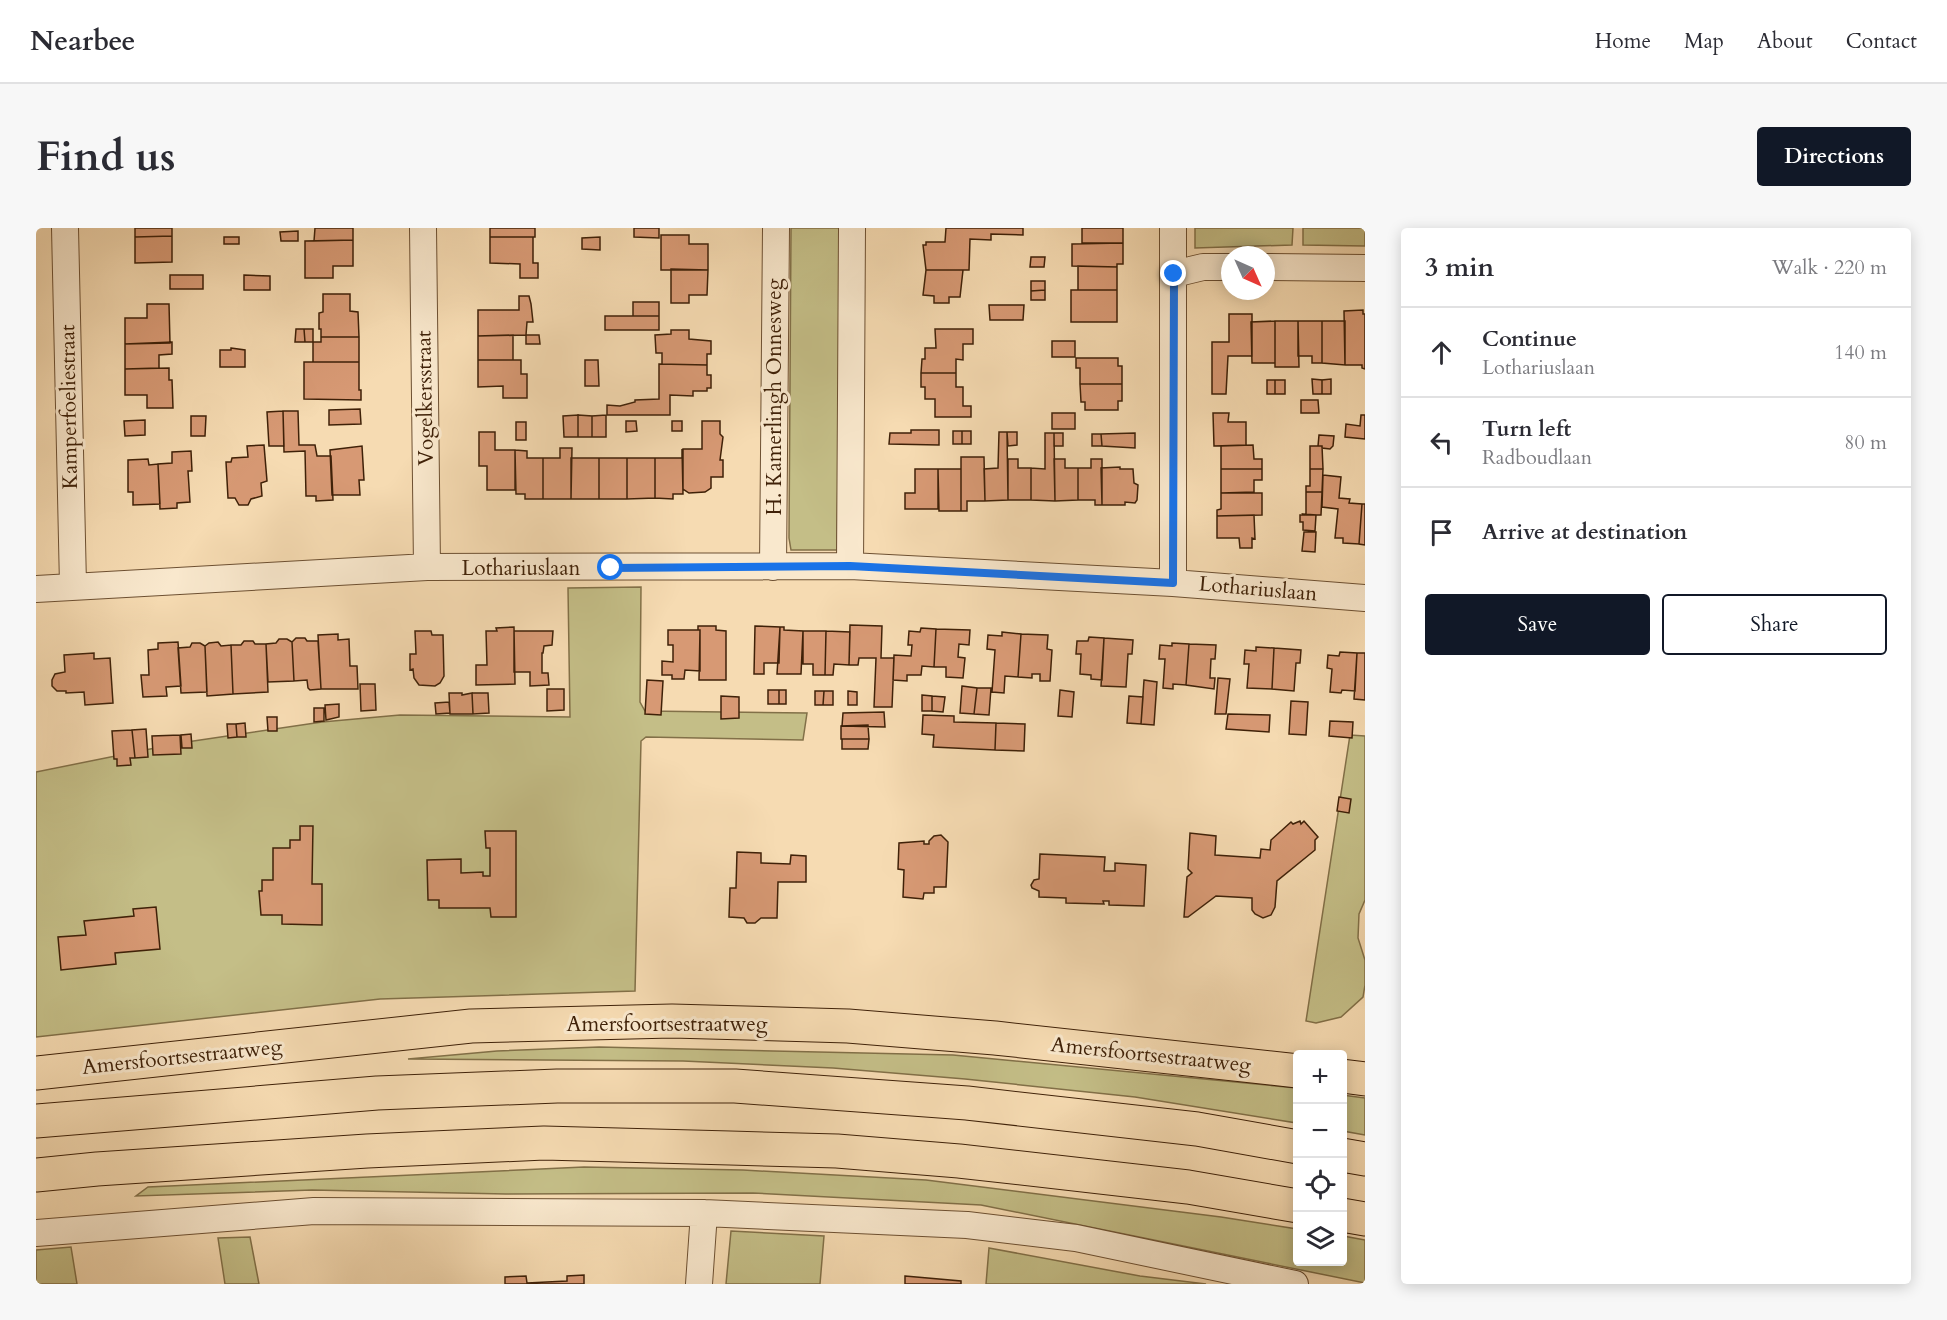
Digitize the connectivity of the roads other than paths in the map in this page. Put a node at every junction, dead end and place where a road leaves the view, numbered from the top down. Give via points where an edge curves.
1 (66, 228) edge
2 (423, 228) edge
3 (776, 228) edge
4 (852, 228) edge
5 (1173, 228) edge
6 (1221, 267) edge
7 (1275, 267) edge
8 (1365, 268) edge
9 (1174, 274) junction
10 (850, 566) junction
11 (427, 567) junction
12 (773, 567) junction
13 (1173, 583) junction
14 (73, 585) junction
15 (36, 589) edge
16 (1365, 598) edge
17 (1293, 1070) edge
18 (36, 1073) edge
19 (1347, 1076) edge
20 (1365, 1078) edge
21 (36, 1121) edge
22 (1293, 1146) edge
23 (1347, 1156) edge
24 (1365, 1159) edge
25 (36, 1175) edge
26 (1293, 1205) edge
27 (704, 1213) junction
28 (1347, 1216) edge
29 (1365, 1219) edge
30 (36, 1233) edge
31 (699, 1284) edge
32 (1295, 1284) edge

1 - 14 street, Kamperfoeliestraat
2 - 11 street, Vogelkersstraat
3 - 12 street, H. Kamerlingh Onnesweg
4 - 10 street
5 - 9 street
6 - 9 street
7 - 8 street
9 - 13 street
10 - 12 street, Lothariuslaan
10 - 13 street, Lothariuslaan
11 - 12 street, Lothariuslaan
11 - 14 street, Lothariuslaan
13 - 16 street, Lothariuslaan
14 - 15 street, Lothariuslaan
17 - 18 main road, Amersfoortsestraatweg via 848,1026 672,1021 471,1026
19 - 20 main road
21 - 22 main road via 377,1093 557,1086 735,1086 967,1102 1197,1129
23 - 24 main road
25 - 26 main road via 367,1151 544,1143 718,1147 959,1161 1188,1187
27 - 30 street via 314,1211
27 - 31 street
27 - 32 street via 967,1225 1076,1238
28 - 29 main road

